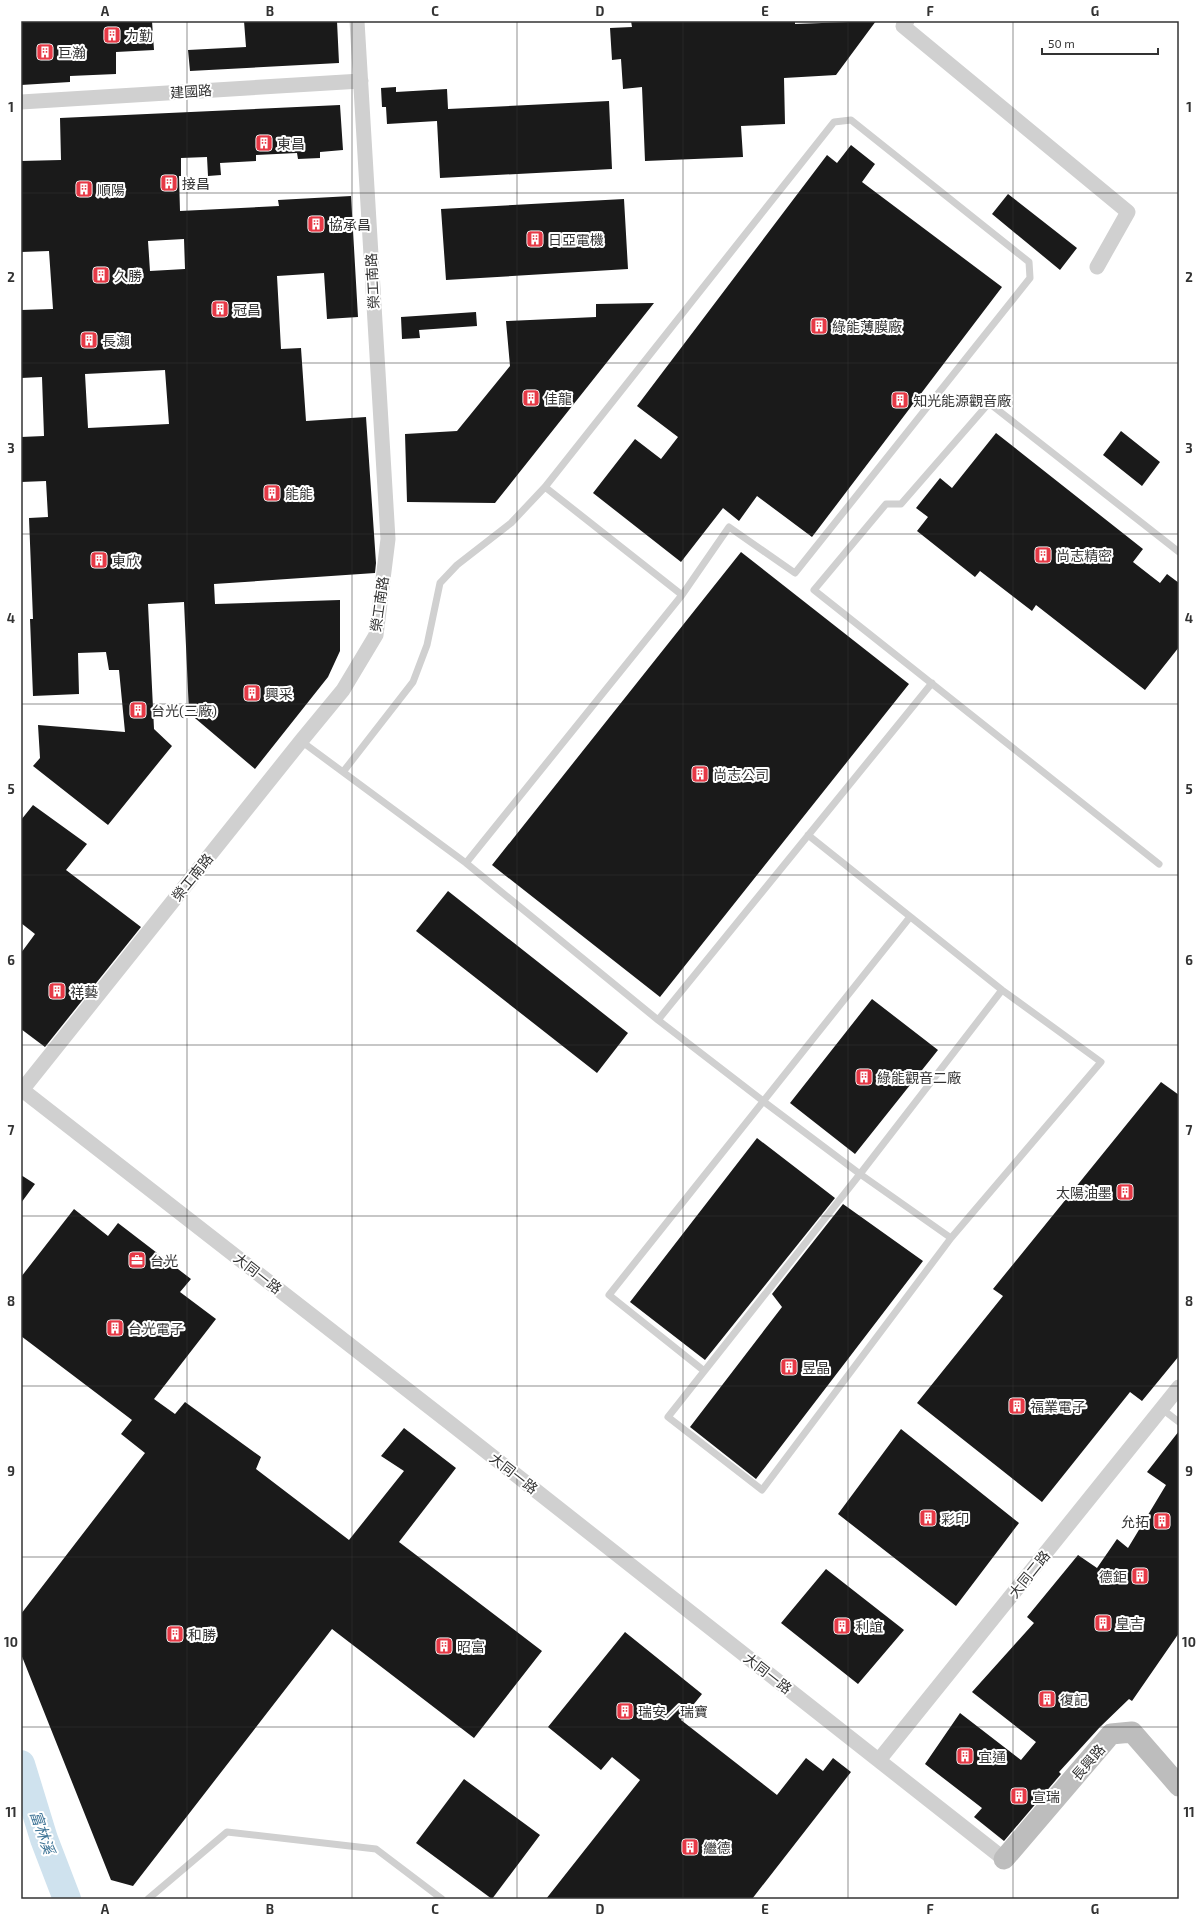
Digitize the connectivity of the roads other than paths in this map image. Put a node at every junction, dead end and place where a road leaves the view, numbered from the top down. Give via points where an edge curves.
1 (358, 21) edge
2 (907, 21) edge
3 (360, 81) junction
4 (21, 102) edge
5 (1096, 267) dead end
6 (545, 487) junction
7 (1179, 552) edge
8 (682, 595) junction
9 (932, 683) junction
10 (301, 741) junction
11 (343, 772) junction
12 (808, 835) junction
13 (466, 863) junction
14 (1159, 864) dead end
15 (910, 917) junction
16 (1002, 990) junction
17 (658, 1020) junction
18 (22, 1089) edge
19 (763, 1100) junction
20 (860, 1174) junction
21 (951, 1238) junction
22 (704, 1370) junction
23 (1179, 1387) edge
24 (1162, 1409) junction
25 (1179, 1422) edge
26 (879, 1760) junction
27 (1179, 1786) edge
28 (1004, 1859) joint
29 (148, 1899) edge
30 (442, 1899) edge

1 - 3 street, 榮工南路
2 - 5 street via 903,26 1128,212
3 - 4 street, 建國路
3 - 10 street, 榮工南路 via 388,539 376,635 343,690
6 - 8 lane
6 - 8 lane via 834,122 851,120 1029,262 1030,278 795,573 729,527
6 - 11 lane via 511,523 457,565 440,583 427,645 413,682
7 - 9 lane via 989,403 901,504 886,504 814,590
8 - 13 lane
9 - 12 lane
9 - 14 lane
10 - 11 lane
10 - 18 street, 榮工南路
11 - 13 lane
12 - 15 lane
12 - 17 lane
13 - 17 lane
15 - 16 lane
15 - 19 lane
16 - 20 lane
16 - 21 lane via 1101,1062
17 - 19 lane
18 - 26 street, 大同一路
19 - 20 lane
19 - 22 lane via 609,1295
20 - 21 lane
20 - 22 lane
21 - 22 lane via 762,1490 668,1417
23 - 24 street, 大同二路
24 - 25 lane
24 - 26 street, 大同二路
26 - 28 street, 大同一路
27 - 28 street, 長興路 via 1132,1732 1112,1734
29 - 30 lane via 227,1832 376,1849

